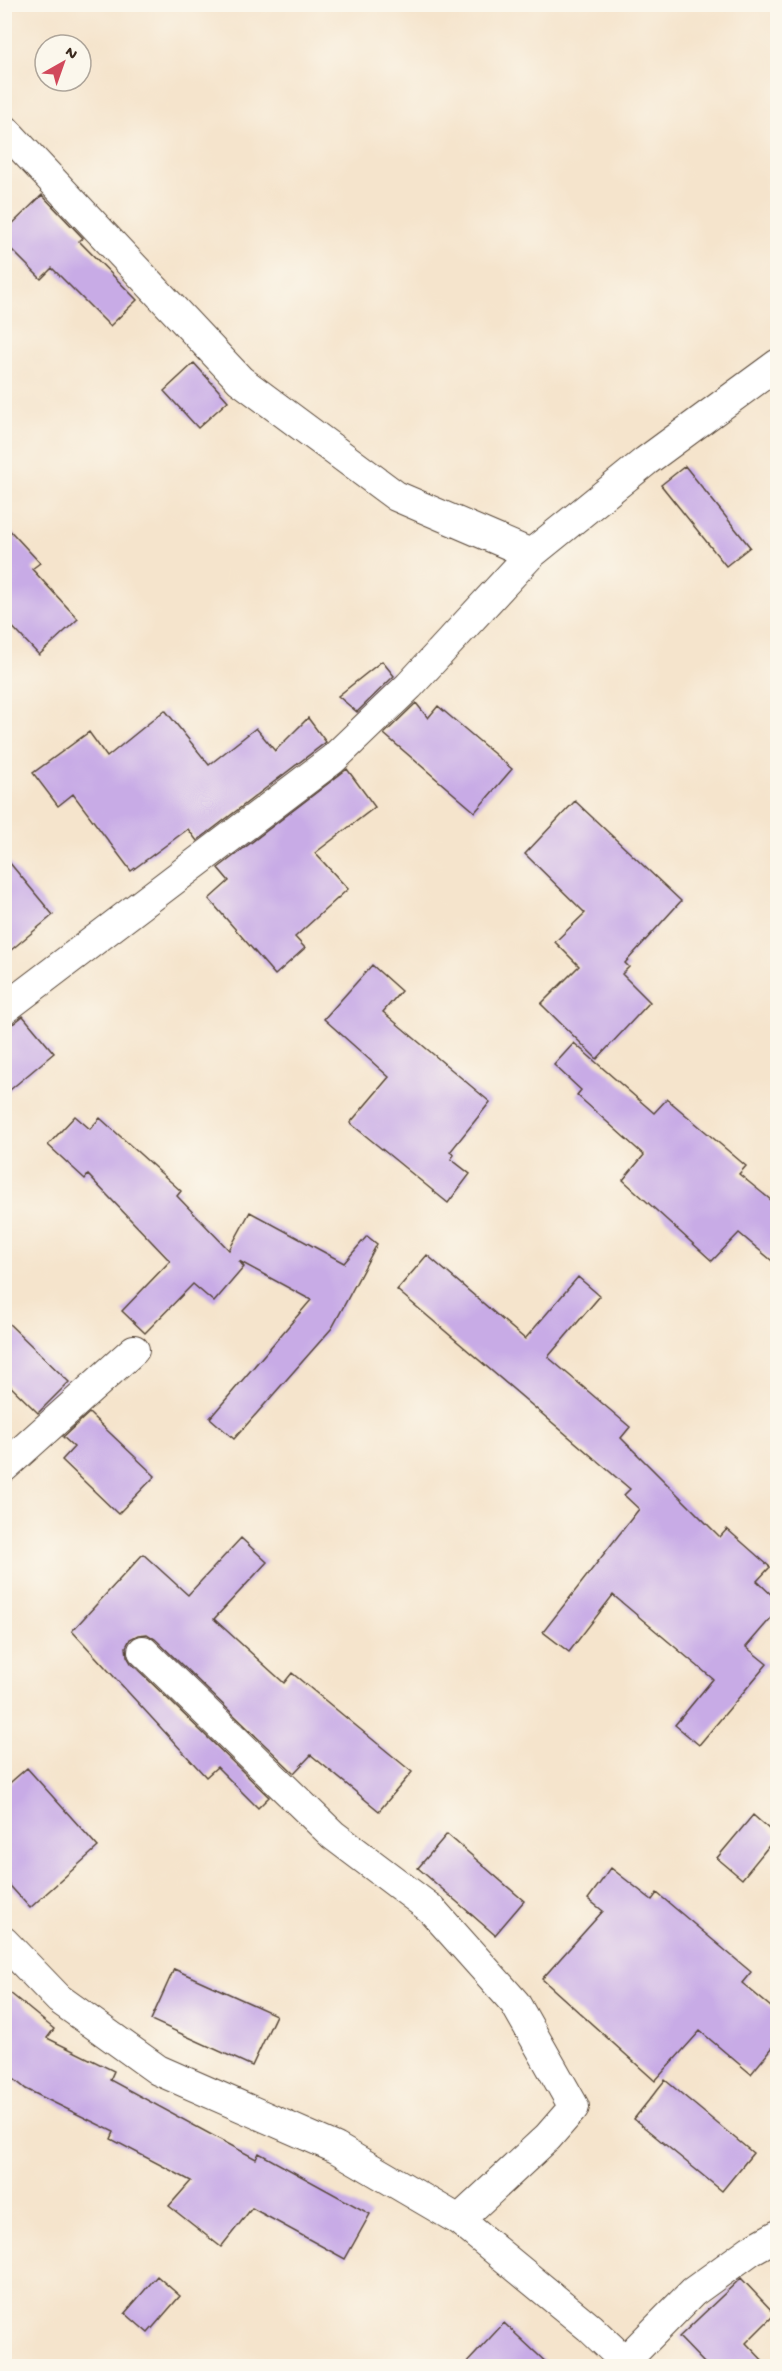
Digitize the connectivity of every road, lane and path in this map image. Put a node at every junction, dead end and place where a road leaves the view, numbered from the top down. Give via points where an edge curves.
1 (4, 129) edge
2 (777, 364) edge
3 (531, 554) junction
4 (4, 1010) edge
5 (134, 1350) dead end
6 (4, 1467) edge
7 (144, 1651) dead end
8 (4, 1942) edge
9 (459, 2220) junction
10 (777, 2235) edge
11 (628, 2364) edge

1 - 3 street via 240,380 396,496
2 - 3 street via 646,461
3 - 4 street via 409,686 333,759
5 - 6 street
7 - 9 street via 333,1835 431,1909 515,2003 574,2107 548,2137
8 - 9 street via 59,1999 158,2070 336,2148
9 - 11 street
10 - 11 street via 693,2292

